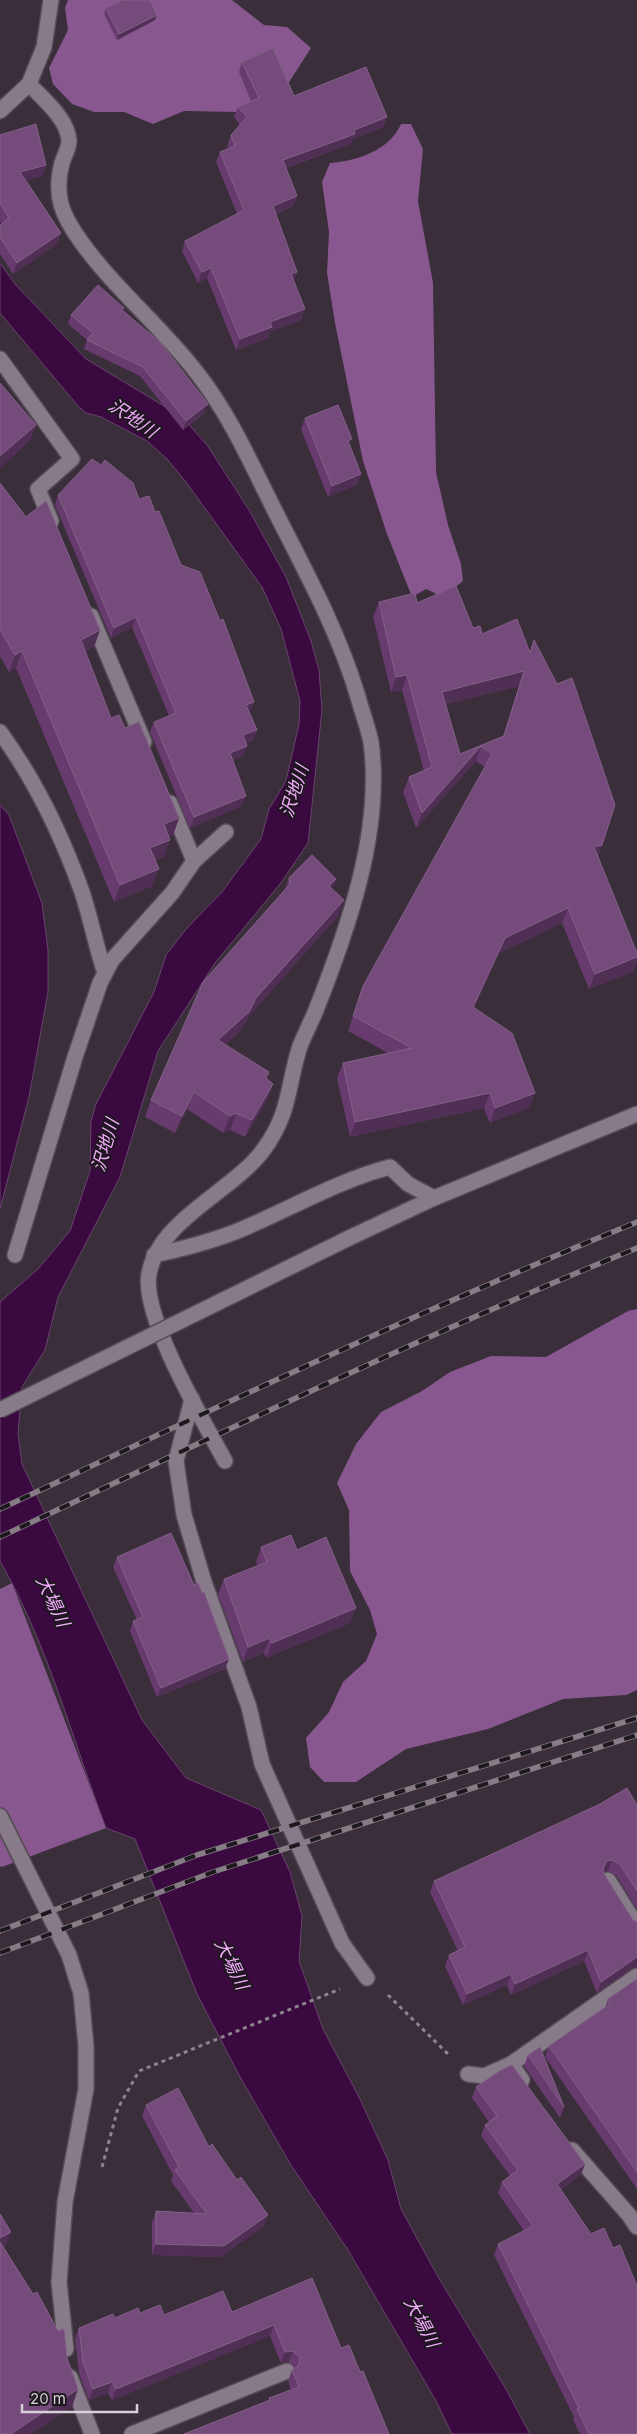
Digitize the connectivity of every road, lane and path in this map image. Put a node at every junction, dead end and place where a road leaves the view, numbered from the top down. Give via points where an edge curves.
1 (51, 0) edge
2 (29, 84) junction
3 (0, 111) edge
4 (0, 359) edge
5 (57, 534) edge
6 (84, 598) edge
7 (0, 732) edge
8 (148, 752) edge
9 (164, 788) edge
10 (226, 832) dead end
11 (194, 861) junction
12 (105, 973) junction
13 (637, 1114) edge
14 (434, 1198) junction
15 (15, 1255) dead end
16 (154, 1255) junction
17 (192, 1399) junction
18 (0, 1410) edge
19 (225, 1462) dead end
20 (0, 1816) edge
21 (608, 1880) edge
22 (637, 1926) edge
23 (637, 1976) edge
24 (367, 1978) joint
25 (337, 1990) dead end
26 (511, 2064) junction
27 (468, 2074) joint
28 (534, 2096) edge
29 (562, 2137) edge
30 (100, 2174) dead end
31 (634, 2217) edge
32 (287, 2371) dead end
33 (92, 2434) edge
34 (132, 2434) edge

1 - 2 street via 44,48
2 - 3 street
2 - 16 street via 65,128 69,143 62,160 59,204 68,222 121,292 163,333 218,402 322,604 346,659 370,739 373,796 367,848 345,930 301,1045 282,1119 261,1154 235,1179 188,1214
4 - 5 street via 72,460 38,489
6 - 8 street
7 - 12 street via 19,758 52,819 82,894
9 - 11 street
10 - 11 street
11 - 12 street via 172,893 112,960
12 - 15 street
13 - 14 street
14 - 16 street via 408,1184 390,1167 364,1174 235,1232
14 - 18 street, bridge
16 - 17 street via 148,1278 155,1316
17 - 19 street
17 - 24 street via 176,1461 187,1525 249,1707 262,1764 342,1943
20 - 33 street via 69,1955 81,1993 86,2089 65,2202 59,2282 70,2375
21 - 22 street
23 - 26 street
24 - 27 path
25 - 30 path via 139,2071 118,2108
26 - 27 street via 484,2076
26 - 28 street
29 - 31 street via 600,2184
32 - 34 street

